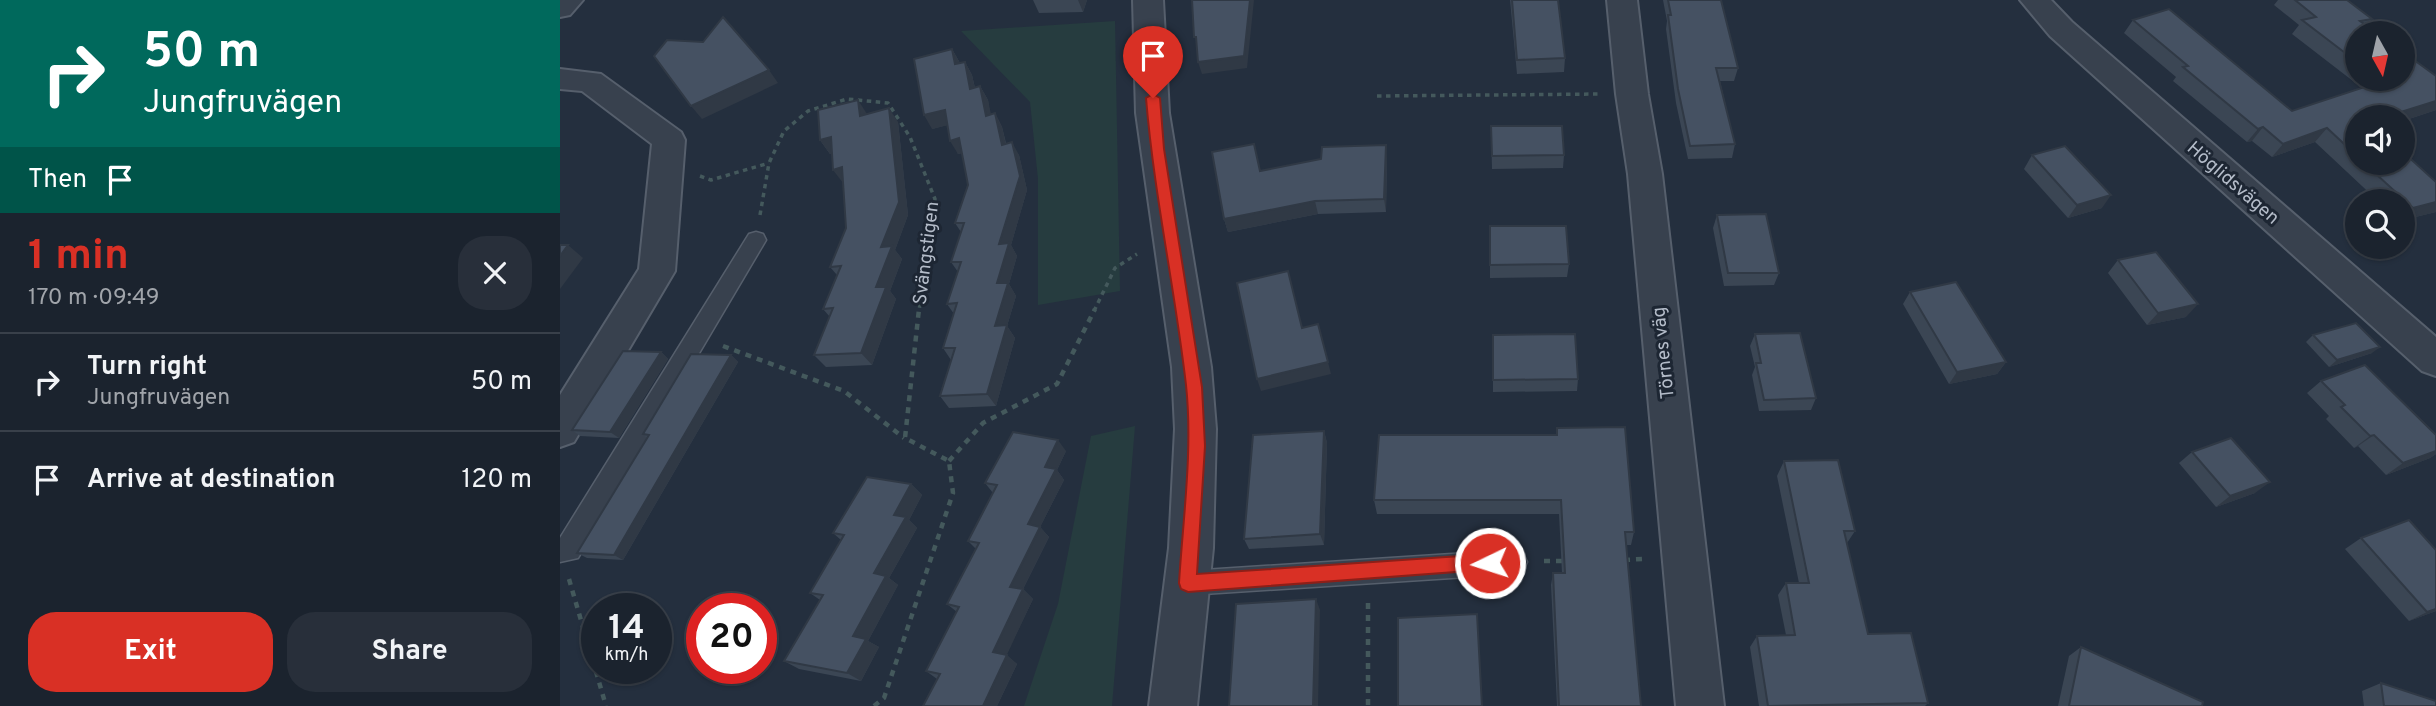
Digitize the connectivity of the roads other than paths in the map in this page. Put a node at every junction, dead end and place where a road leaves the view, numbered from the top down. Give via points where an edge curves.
1 (568, 0) edge
2 (1148, 0) edge
3 (1622, 0) edge
4 (2035, 0) edge
5 (560, 8) edge
6 (560, 79) edge
7 (756, 240) road end
8 (2436, 360) edge
9 (560, 430) edge
10 (564, 550) edge
11 (1514, 562) road end
12 (1188, 583) junction
13 (1173, 706) edge
14 (1700, 706) edge

1 - 5 street
2 - 12 street via 1157,149 1194,387 1196,446
3 - 14 street, Törnes väg via 1645,174
4 - 8 street, Höglidsvägen via 2060,29
6 - 9 street via 590,81 669,140 657,271
7 - 10 lane
11 - 12 lane
12 - 13 street

